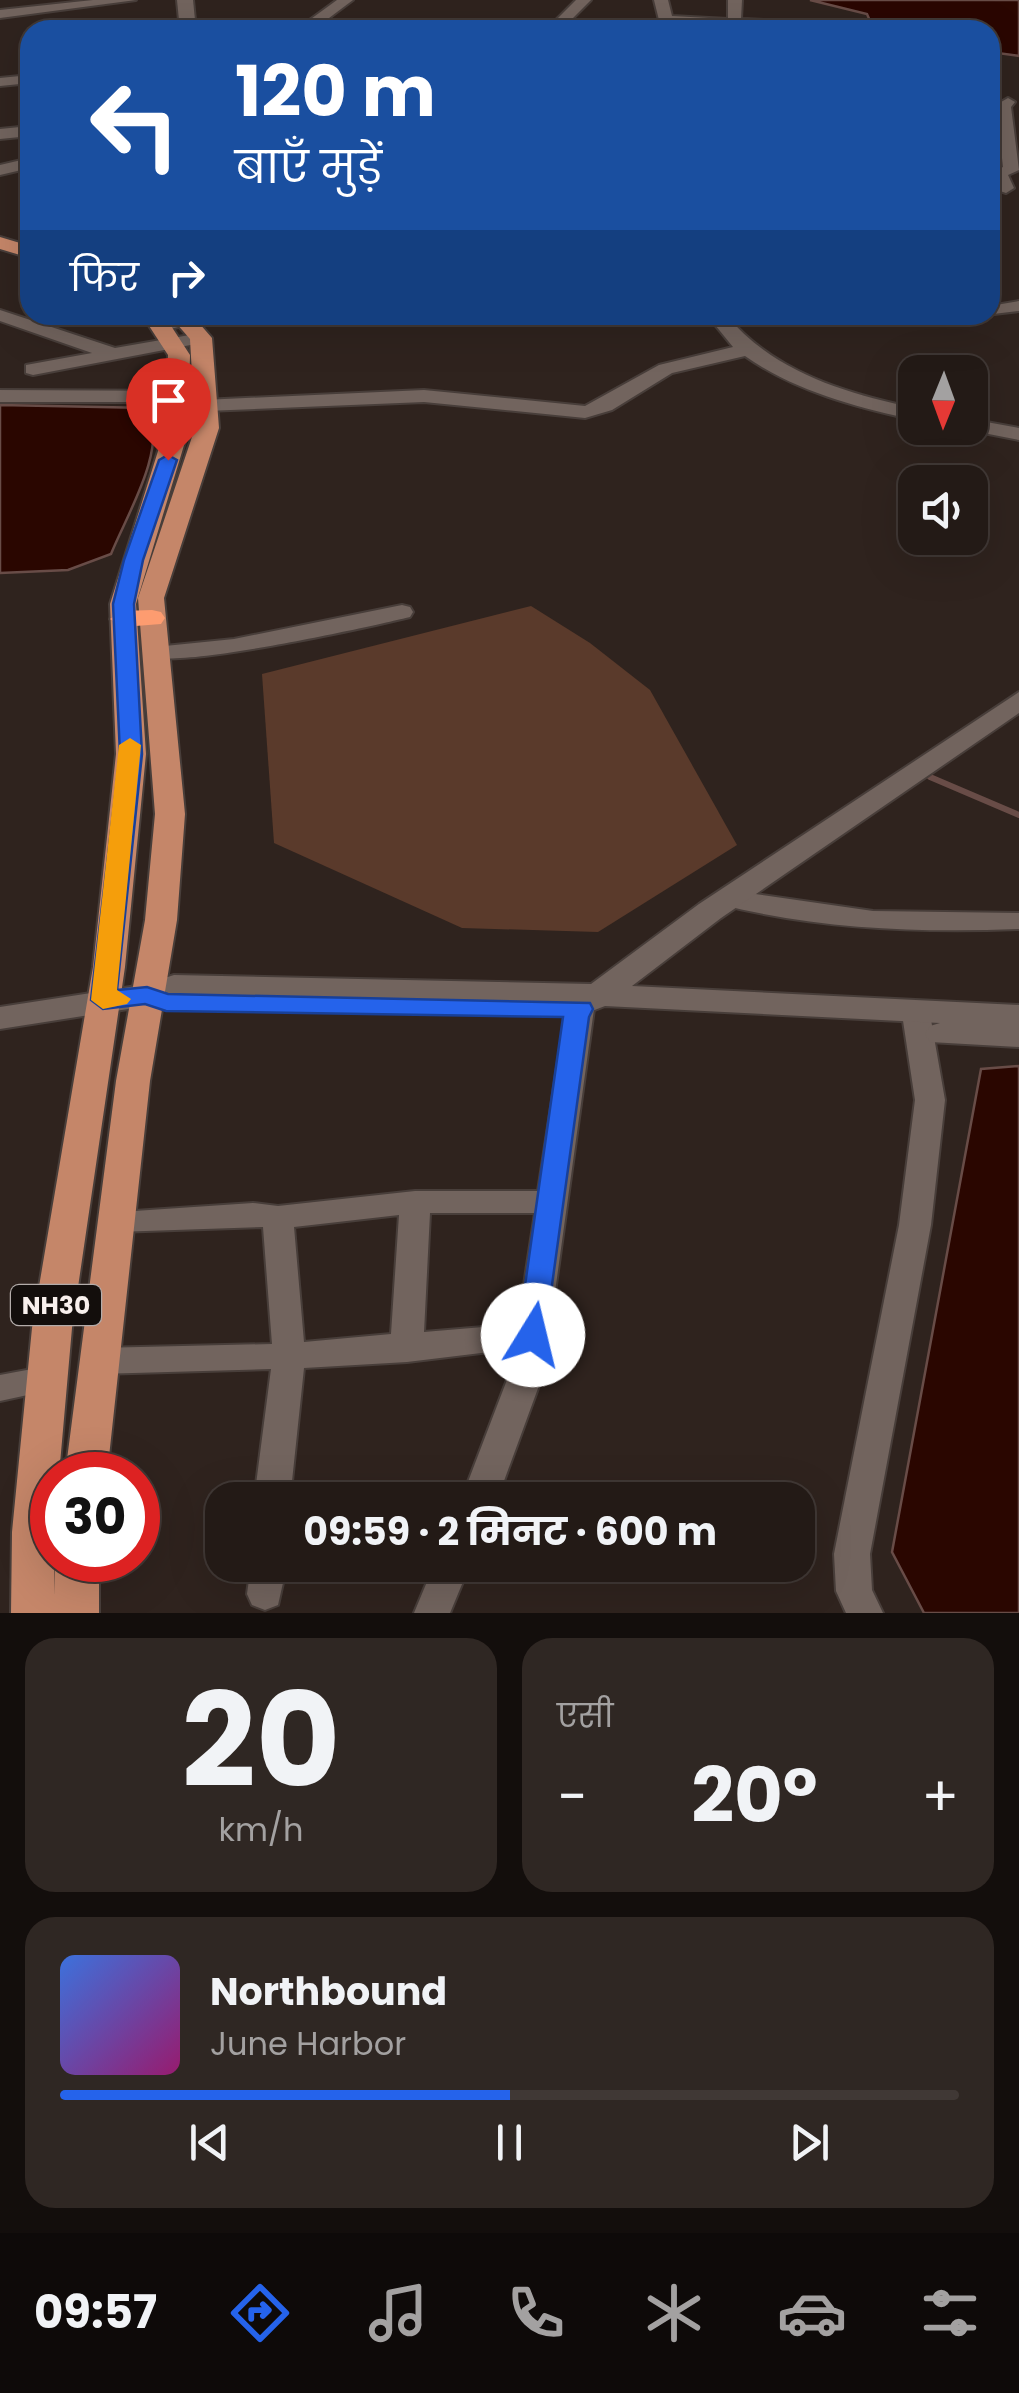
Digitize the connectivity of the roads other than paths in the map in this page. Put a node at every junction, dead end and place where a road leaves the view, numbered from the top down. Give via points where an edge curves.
1 (129, 0) edge
2 (346, 0) edge
3 (566, 0) edge
4 (584, 1) edge
5 (0, 14) edge
6 (317, 20) edge
7 (564, 20) edge
8 (1014, 103) edge
9 (1008, 137) edge
10 (1000, 173) edge
11 (31, 325) edge
12 (182, 325) edge
13 (725, 325) edge
14 (748, 350) junction
15 (116, 355) junction
16 (33, 369) dead end
17 (0, 396) edge
18 (197, 399) junction
19 (898, 410) edge
20 (988, 428) edge
21 (1019, 434) edge
22 (402, 612) dead end
23 (138, 618) junction
24 (154, 654) junction
25 (1019, 700) edge
26 (728, 898) junction
27 (1019, 921) edge
28 (147, 996) junction
29 (103, 1000) junction
30 (590, 1002) junction
31 (1019, 1016) edge
32 (0, 1018) edge
33 (918, 1023) junction
34 (1019, 1036) edge
35 (415, 1202) junction
36 (552, 1202) junction
37 (278, 1217) junction
38 (116, 1221) junction
39 (533, 1335) junction
40 (407, 1349) junction
41 (289, 1356) junction
42 (98, 1361) junction
43 (48, 1379) junction
44 (0, 1388) edge
45 (88, 1452) edge
46 (274, 1482) edge
47 (486, 1482) edge
48 (77, 1582) edge
49 (445, 1582) edge
50 (33, 1613) edge
51 (77, 1613) edge
52 (432, 1613) edge
53 (865, 1613) edge

1 - 5 street
2 - 6 street
3 - 4 street
4 - 7 street
8 - 9 street via 1003,104
9 - 10 street via 1010,170
11 - 15 street
12 - 15 street
12 - 18 main road, NH30
13 - 14 street
14 - 18 street via 692,358 650,375 606,408 585,412 424,396
14 - 19 street via 864,402
15 - 16 street
17 - 18 street
18 - 23 main road, NH30 via 207,428 197,467
20 - 21 street
22 - 24 street via 234,646
23 - 24 main road, NH30
23 - 29 main road, NH30 via 131,754
24 - 28 main road, NH30 via 170,814
25 - 26 street
26 - 27 street via 925,926
26 - 30 street
28 - 29 street
28 - 30 street via 166,1003
28 - 38 main road, NH30
29 - 32 street
29 - 43 main road, NH30
30 - 33 street
30 - 36 street via 576,1017
31 - 33 street
33 - 34 street
33 - 53 street via 930,1100 915,1226 852,1554 854,1591
35 - 36 street
35 - 37 street
35 - 40 street
36 - 39 street
37 - 38 street
37 - 41 street
38 - 42 main road, NH30
39 - 40 street
39 - 47 street
40 - 41 street
41 - 42 street
41 - 46 street
42 - 45 main road, NH30
43 - 44 street
43 - 50 main road, NH30 via 33,1532
48 - 51 main road
49 - 52 street

